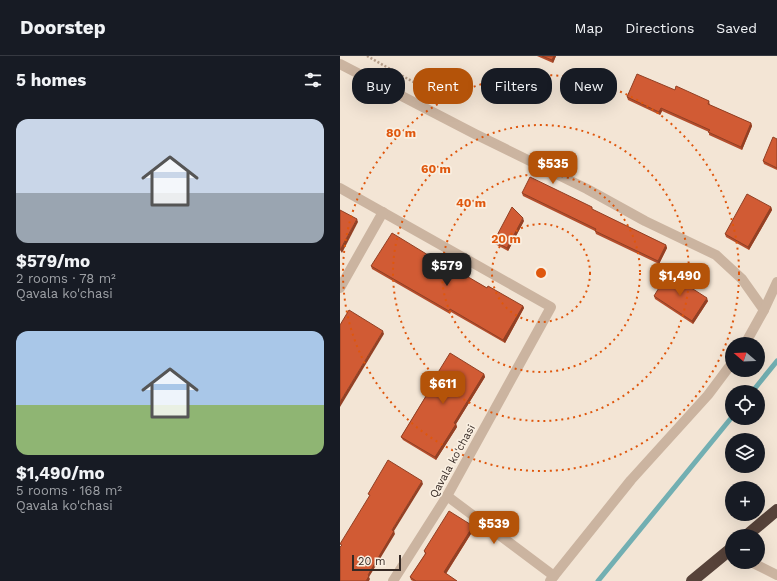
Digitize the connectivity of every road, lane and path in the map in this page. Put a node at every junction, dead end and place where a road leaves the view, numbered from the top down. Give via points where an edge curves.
1 (367, 56) edge
2 (340, 64) edge
3 (413, 82) edge
4 (340, 188) edge
5 (383, 212) junction
6 (777, 282) edge
7 (340, 288) edge
8 (764, 310) junction
9 (749, 337) edge
10 (725, 372) edge
11 (447, 496) junction
12 (777, 510) edge
13 (754, 529) edge
14 (725, 555) edge
15 (765, 569) edge
16 (777, 575) edge
17 (552, 578) edge
18 (393, 581) edge
19 (692, 581) edge

1 - 3 path
2 - 8 street via 716,255 742,279
4 - 5 street
5 - 7 street
5 - 11 street, Qavala ko'chasi via 551,307
6 - 8 street
8 - 9 street
10 - 17 street
11 - 17 street
11 - 18 street, Qavala ko'chasi
12 - 13 highway
14 - 19 highway
15 - 16 street

